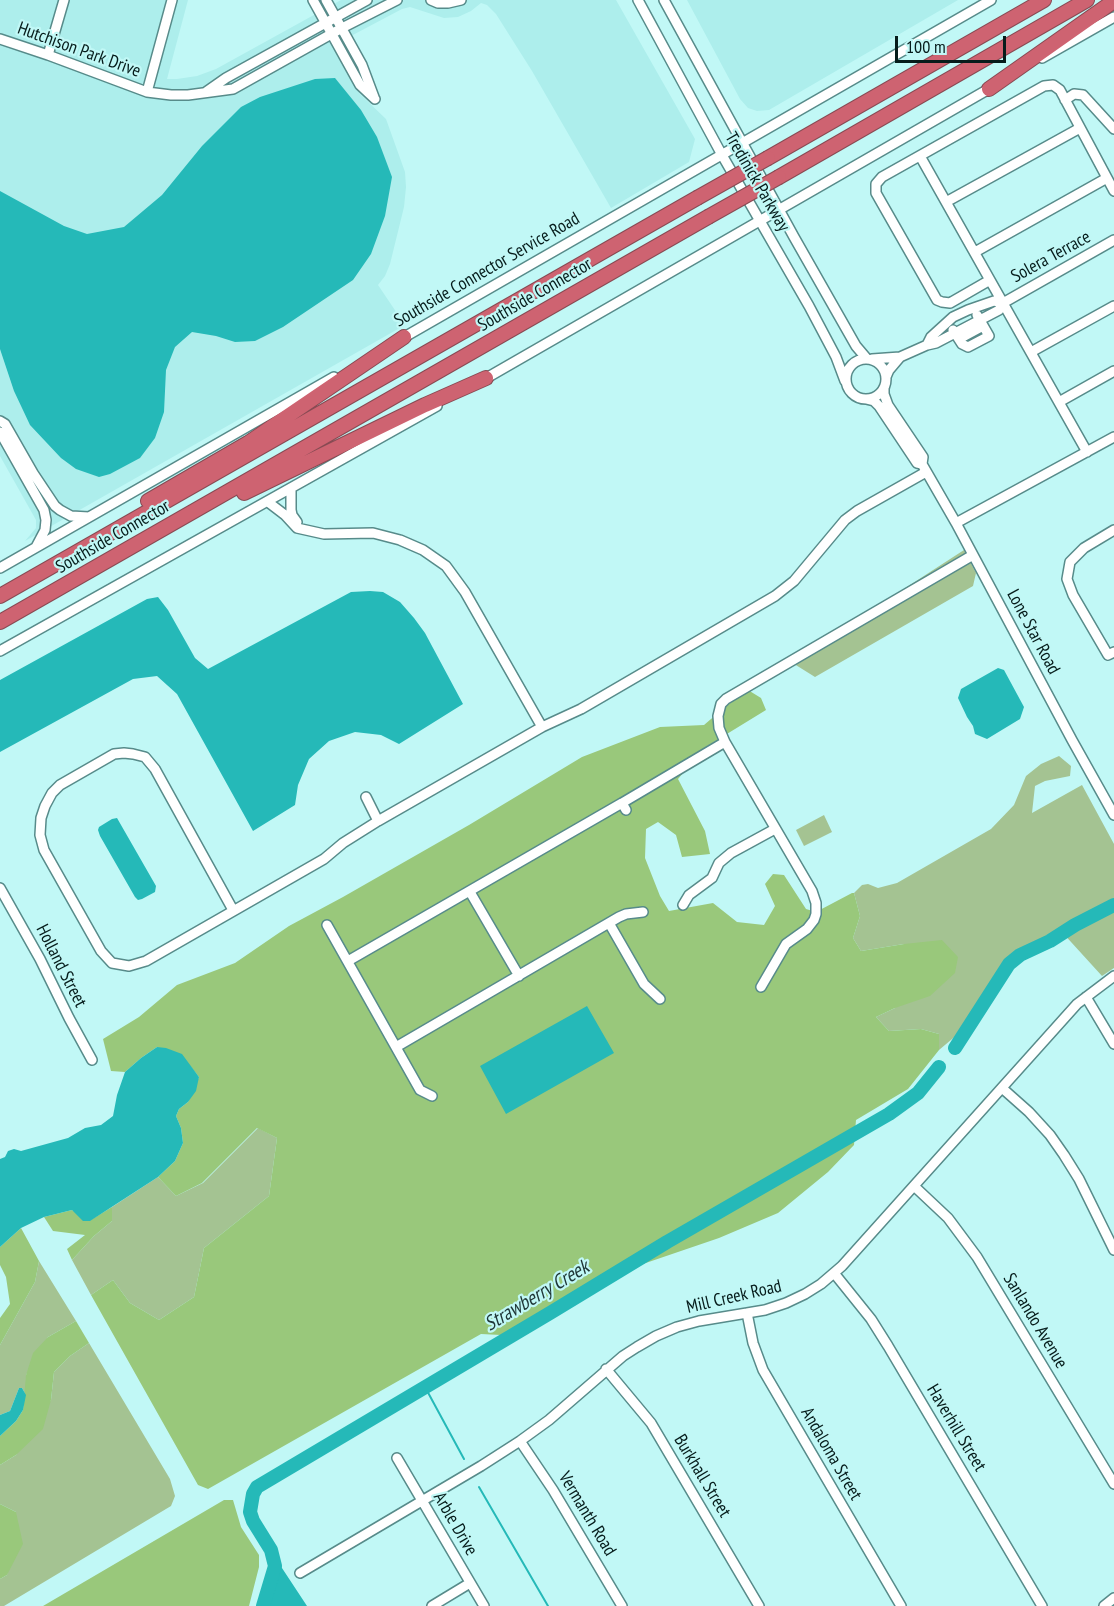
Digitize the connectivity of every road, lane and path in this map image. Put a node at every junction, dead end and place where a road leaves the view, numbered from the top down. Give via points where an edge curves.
1 (64, 0) edge
2 (172, 0) edge
3 (313, 0) edge
4 (326, 0) edge
5 (367, 0) edge
6 (397, 0) edge
7 (431, 0) edge
8 (461, 0) edge
9 (638, 0) edge
10 (664, 0) edge
11 (991, 0) edge
12 (1044, 0) edge
13 (1087, 0) edge
14 (1114, 1) edge
15 (336, 17) junction
16 (1114, 17) edge
17 (326, 22) junction
18 (342, 28) junction
19 (332, 34) junction
20 (0, 39) edge
21 (48, 54) junction
22 (989, 89) junction
23 (147, 92) junction
24 (204, 93) junction
25 (1065, 100) junction
26 (1080, 128) junction
27 (1114, 129) edge
28 (742, 144) junction
29 (722, 156) junction
30 (920, 156) junction
31 (1107, 178) junction
32 (1114, 191) edge
33 (946, 202) junction
34 (779, 209) junction
35 (761, 220) junction
36 (1114, 240) edge
37 (975, 252) junction
38 (990, 280) junction
39 (1003, 303) junction
40 (1114, 306) edge
41 (973, 308) junction
42 (948, 320) junction
43 (982, 323) junction
44 (957, 336) junction
45 (404, 337) junction
46 (927, 345) junction
47 (1031, 352) junction
48 (900, 357) junction
49 (868, 359) junction
50 (1114, 371) edge
51 (886, 377) junction
52 (486, 378) junction
53 (845, 381) junction
54 (884, 388) junction
55 (866, 399) junction
56 (1059, 402) junction
57 (0, 421) edge
58 (0, 432) edge
59 (1114, 437) edge
60 (1087, 452) junction
61 (924, 468) junction
62 (291, 489) junction
63 (268, 502) junction
64 (194, 512) junction
65 (89, 517) junction
66 (956, 523) junction
67 (302, 529) junction
68 (1114, 530) edge
69 (35, 548) junction
70 (973, 555) junction
71 (0, 568) edge
72 (0, 595) edge
73 (0, 622) edge
74 (0, 651) edge
75 (1111, 653) edge
76 (542, 727) junction
77 (725, 742) junction
78 (366, 797) dead end
79 (1114, 815) edge
80 (378, 821) junction
81 (775, 829) junction
82 (0, 888) edge
83 (470, 892) junction
84 (683, 905) dead end
85 (233, 910) junction
86 (643, 912) dead end
87 (609, 923) junction
88 (327, 925) dead end
89 (348, 961) junction
90 (519, 976) junction
91 (1114, 976) edge
92 (760, 987) dead end
93 (1086, 997) junction
94 (660, 999) dead end
95 (1114, 1044) edge
96 (396, 1047) junction
97 (92, 1060) dead end
98 (1002, 1088) junction
99 (432, 1096) dead end
100 (914, 1186) junction
101 (1111, 1235) edge
102 (1114, 1250) edge
103 (834, 1273) junction
104 (747, 1313) junction
105 (606, 1370) junction
106 (520, 1441) junction
107 (397, 1458) dead end
108 (1114, 1485) edge
109 (422, 1501) junction
110 (300, 1573) dead end
111 (470, 1583) junction
112 (1114, 1598) edge
113 (432, 1606) edge
114 (484, 1606) edge
115 (622, 1606) edge
116 (759, 1606) edge
117 (901, 1606) edge
118 (1042, 1606) edge
119 (1104, 1606) edge

1 - 21 street
2 - 23 street
3 - 17 street
4 - 15 street
5 - 15 street
6 - 18 street, Hutchison Park Drive
7 - 8 street
9 - 29 street, Tredinick Parkway
10 - 28 street, Tredinick Parkway
11 - 28 street, Southside Connector Service Road
12 - 72 highway, Southside Connector, bridge
13 - 64 highway, Southside Connector, bridge
14 - 22 highway
15 - 17 street
15 - 18 street
16 - 22 street
17 - 19 street
17 - 24 street
18 - 19 street, Hutchison Park Drive
18 - 19 street via 375,99 361,86
19 - 24 street, Hutchison Park Drive via 233,89
20 - 21 street, Hutchison Park Drive
21 - 23 street, Hutchison Park Drive
22 - 34 street
23 - 24 street, Hutchison Park Drive
25 - 26 street
25 - 27 street via 1074,94 1083,95
25 - 30 street via 1053,85 1044,86
26 - 31 street
26 - 33 street
28 - 29 street, Southside Connector Service Road
28 - 34 street, Tredinick Parkway
29 - 35 street, Tredinick Parkway
29 - 45 street, Southside Connector Service Road
30 - 33 street
30 - 38 street via 882,177 876,184 876,193 938,300 950,303
31 - 32 street
31 - 37 street
33 - 37 street
34 - 35 street
34 - 49 street, Tredinick Parkway via 856,346
35 - 52 street
35 - 53 street, Tredinick Parkway via 836,357
36 - 39 street, Solera Terrace
37 - 38 street
38 - 39 street
39 - 41 street, Solera Terrace via 994,301
39 - 43 street, Solera Terrace
39 - 47 street
40 - 47 street
41 - 42 street, Solera Terrace
41 - 43 street
42 - 44 street
42 - 46 street, Solera Terrace
43 - 44 street, Solera Terrace
43 - 44 street via 989,336 968,347
44 - 46 street, Solera Terrace
45 - 65 street, Southside Connector Service Road
45 - 72 highway via 248,443
46 - 48 street, Solera Terrace
47 - 56 street
48 - 49 street, Solera Terrace
48 - 51 street
49 - 51 street via 879,364
49 - 53 street via 851,365
50 - 56 street
51 - 54 street
52 - 62 street
52 - 64 highway via 217,506
53 - 55 street via 852,393
54 - 55 street via 877,396
54 - 61 street, Lone Star Road via 888,405 923,457
55 - 61 street, Lone Star Road via 879,406
56 - 60 street
57 - 65 street via 55,506 70,516
58 - 69 street via 44,510 45,530
59 - 60 street
60 - 66 street
61 - 66 street, Lone Star Road
61 - 76 street via 845,520 794,581 775,596 581,709
62 - 63 street
62 - 67 street via 292,515
63 - 67 street
63 - 74 street
64 - 73 highway, Southside Connector
65 - 69 street, Southside Connector Service Road
66 - 70 street, Lone Star Road
67 - 76 street via 324,534 373,533 423,550 446,566 465,592
68 - 75 street via 1084,548 1070,562 1067,579 1073,595
69 - 71 street, Southside Connector Service Road
70 - 77 street via 726,699 718,716
70 - 79 street, Lone Star Road
76 - 80 street
77 - 81 street
77 - 83 street via 624,807
78 - 80 street
80 - 85 street via 324,859
81 - 84 street via 719,862 712,878 689,895
81 - 92 street via 812,891 816,914 807,929 786,944
82 - 97 street, Holland Street
83 - 89 street
83 - 90 street
85 - 85 street via 146,961 129,966 112,963 101,951 44,850 41,818 52,794 60,785 114,754 145,757
86 - 87 street via 626,914
87 - 90 street
87 - 94 street via 644,984
88 - 89 street
89 - 96 street
90 - 96 street
91 - 93 street, Mill Creek Road
93 - 95 street
93 - 98 street, Mill Creek Road
96 - 99 street via 420,1090
98 - 100 street, Mill Creek Road
98 - 101 street via 1050,1135
100 - 103 street, Mill Creek Road
100 - 108 street, Sanlando Avenue via 948,1218 977,1257
101 - 102 street
103 - 104 street, Mill Creek Road via 795,1299
103 - 118 street, Haverhill Street via 888,1346
104 - 105 street, Mill Creek Road via 699,1321 656,1336
104 - 117 street, Andaloma Street via 763,1370
105 - 106 street, Mill Creek Road
105 - 116 street, Burkhall Street via 651,1423
106 - 109 street, Mill Creek Road
106 - 115 street, Vermanth Road via 554,1490
107 - 109 street, Arble Drive
109 - 110 street, Mill Creek Road
109 - 111 street, Arble Drive
111 - 113 street
111 - 114 street, Arble Drive
112 - 119 street

